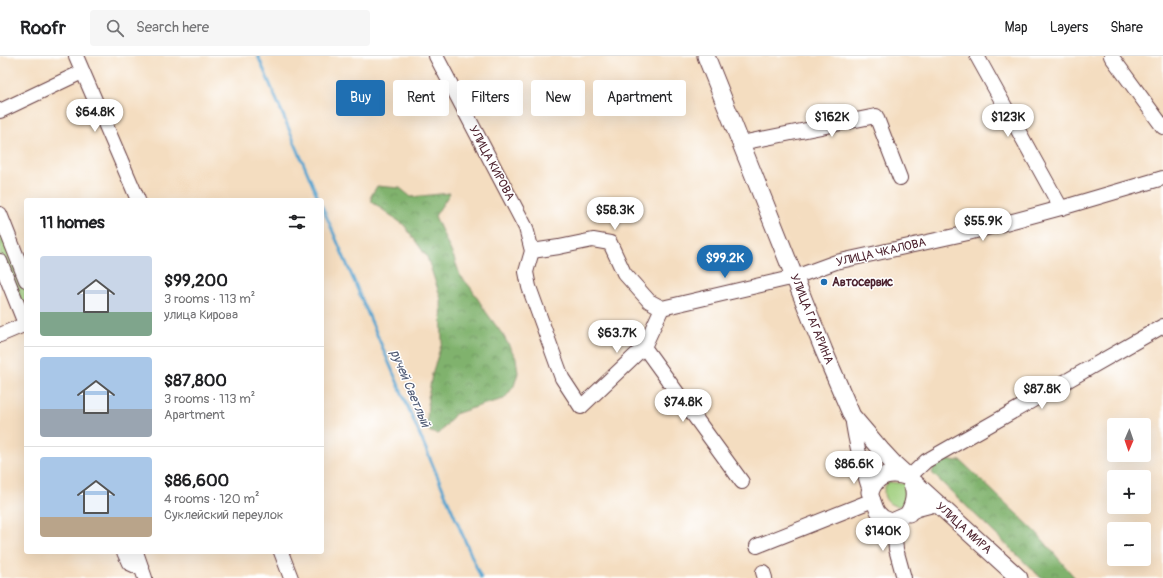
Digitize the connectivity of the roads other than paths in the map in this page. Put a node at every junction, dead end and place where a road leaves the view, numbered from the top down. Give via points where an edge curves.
1 (76, 56) edge
2 (436, 56) edge
3 (706, 56) edge
4 (977, 56) edge
5 (1111, 56) edge
6 (82, 72) junction
7 (0, 111) edge
8 (1163, 127) edge
9 (741, 143) junction
10 (900, 178) dead end
11 (1163, 178) edge
12 (137, 198) edge
13 (1061, 208) junction
14 (0, 214) edge
15 (532, 251) junction
16 (0, 261) edge
17 (24, 275) edge
18 (795, 277) junction
19 (662, 308) junction
20 (24, 319) edge
21 (24, 325) edge
22 (1163, 326) edge
23 (0, 334) edge
24 (644, 348) junction
25 (852, 416) junction
26 (909, 477) junction
27 (742, 482) dead end
28 (872, 496) junction
29 (937, 504) junction
30 (910, 512) junction
31 (893, 520) junction
32 (757, 546) dead end
33 (125, 554) edge
34 (137, 554) edge
35 (281, 554) edge
36 (143, 574) edge
37 (291, 578) edge
38 (904, 578) edge
39 (1019, 578) edge

1 - 6 street
2 - 15 street, УЛИЦА КИРОВА via 526,228
3 - 9 main road, УЛИЦА ГАГАРИНА
4 - 13 street
5 - 8 street
6 - 7 street
6 - 12 street
9 - 10 street via 876,116
9 - 18 main road, УЛИЦА ГАГАРИНА
11 - 13 street, УЛИЦА ЧКАЛОВА
13 - 18 street, УЛИЦА ЧКАЛОВА via 968,233 836,262
14 - 17 street
15 - 19 street via 593,240 610,243 624,273 649,301
15 - 24 street via 526,272 529,287 562,378 580,407
16 - 20 street
18 - 19 street
18 - 25 main road, УЛИЦА ГАГАРИНА
19 - 24 street
21 - 23 street
22 - 26 street via 926,462
24 - 27 street
25 - 26 main road, УЛИЦА ГАГАРИНА via 881,450
25 - 28 street via 855,439
26 - 28 main road via 882,476 875,481
26 - 29 main road, УЛИЦА МИРА
26 - 30 main road via 915,494
28 - 31 street via 880,515
28 - 32 street
29 - 30 street
29 - 39 main road, УЛИЦА МИРА
30 - 31 street
31 - 38 street via 896,549
33 - 36 street via 129,563
34 - 36 street
35 - 37 street

